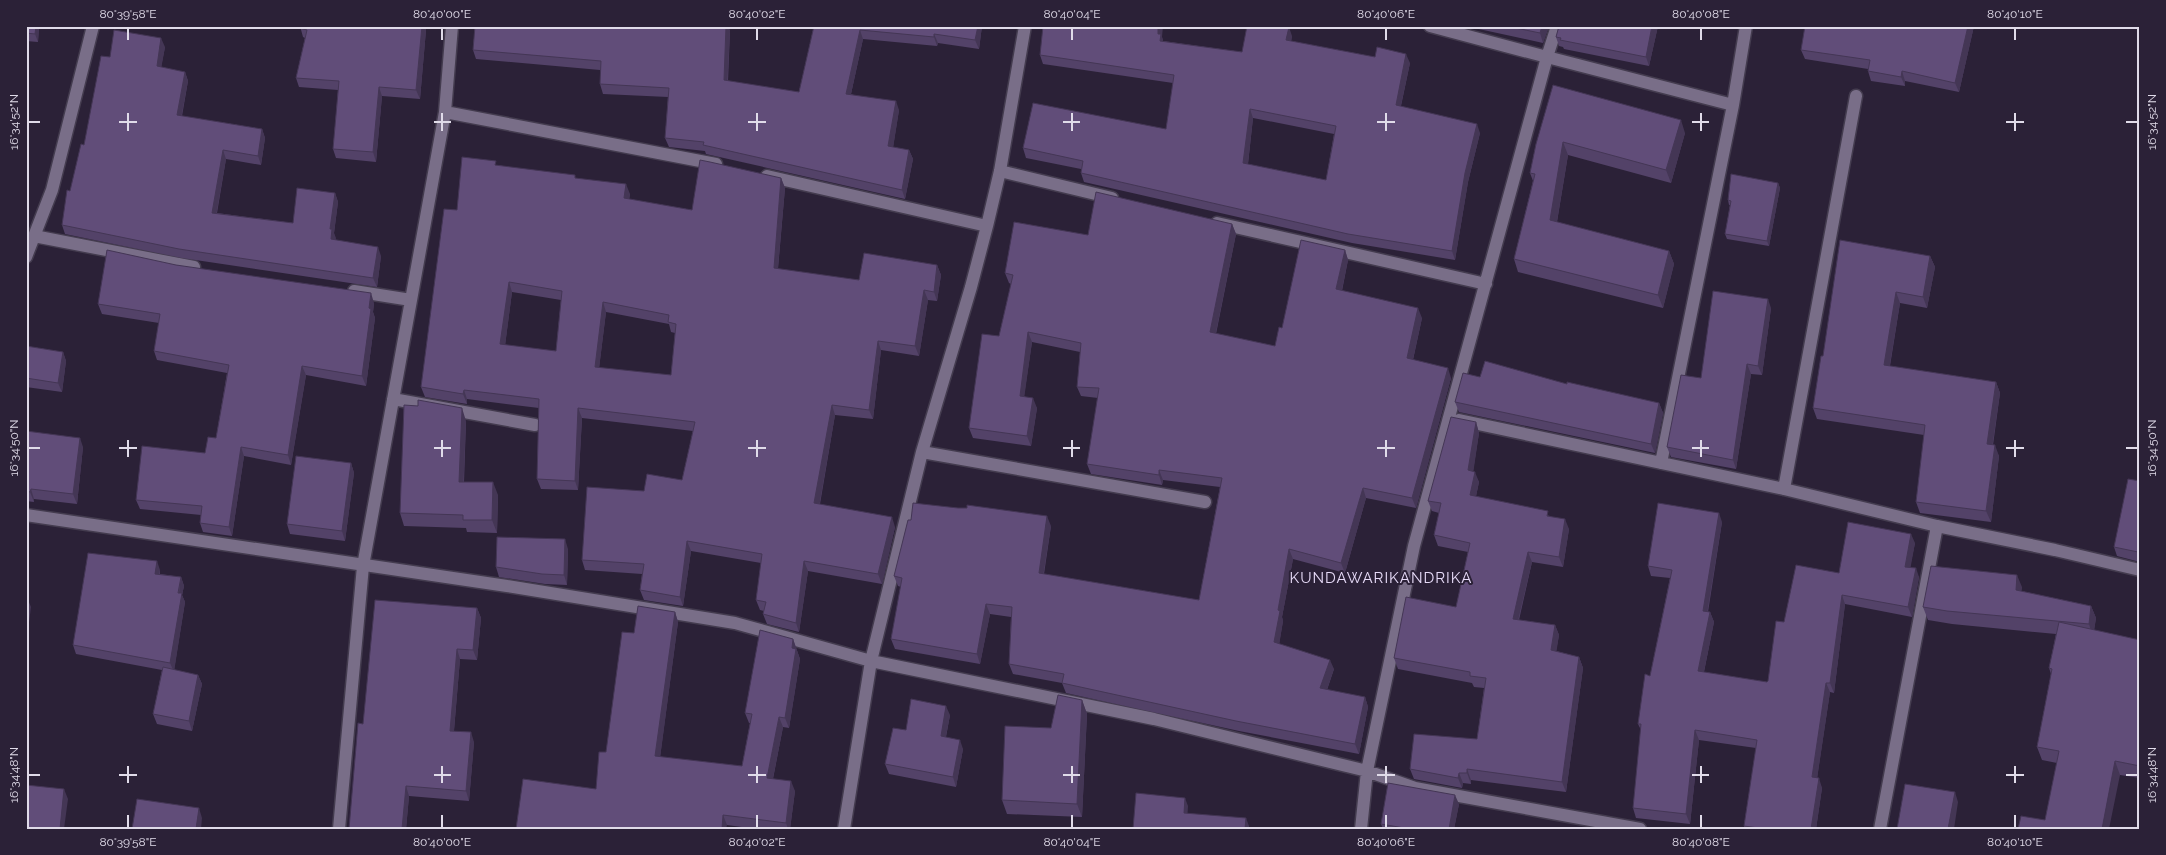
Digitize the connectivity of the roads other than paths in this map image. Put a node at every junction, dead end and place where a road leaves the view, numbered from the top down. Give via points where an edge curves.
1 (93, 26) edge
2 (452, 26) edge
3 (1025, 26) edge
4 (1430, 26) edge
5 (1558, 26) edge
6 (1746, 26) edge
7 (1547, 57) junction
8 (1856, 96) dead end
9 (1733, 105) junction
10 (445, 112) junction
11 (725, 166) edge
12 (1000, 171) junction
13 (754, 173) edge
14 (1122, 200) edge
15 (1206, 220) edge
16 (987, 226) junction
17 (34, 236) junction
18 (26, 257) edge
19 (210, 270) edge
20 (1486, 284) junction
21 (344, 290) edge
22 (411, 300) junction
23 (393, 399) junction
24 (1449, 418) junction
25 (535, 425) dead end
26 (922, 452) junction
27 (1661, 463) junction
28 (1784, 489) junction
29 (1205, 502) dead end
30 (26, 515) edge
31 (1937, 526) junction
32 (363, 566) junction
33 (2140, 570) edge
34 (871, 661) junction
35 (1367, 771) junction
36 (339, 829) edge
37 (844, 829) edge
38 (1361, 829) edge
39 (1640, 829) edge
40 (1880, 829) edge

1 - 17 street via 52,190
2 - 10 street
3 - 12 street
4 - 7 street
5 - 7 street
6 - 9 street
7 - 9 street
7 - 20 street
8 - 28 street
9 - 27 street
10 - 11 street
10 - 22 street
12 - 14 street
12 - 16 street
13 - 16 street
15 - 20 street
16 - 26 street
17 - 18 street
17 - 19 street
20 - 24 street
21 - 22 street
22 - 23 street
23 - 25 street
23 - 32 street
24 - 27 street
24 - 35 street via 1414,546
26 - 29 street
26 - 34 street
27 - 28 street
28 - 31 street
30 - 32 street
31 - 33 street
31 - 40 street
32 - 34 street via 735,623
32 - 36 street
34 - 35 street via 1154,719
34 - 37 street
35 - 38 street
35 - 39 street via 1415,788

